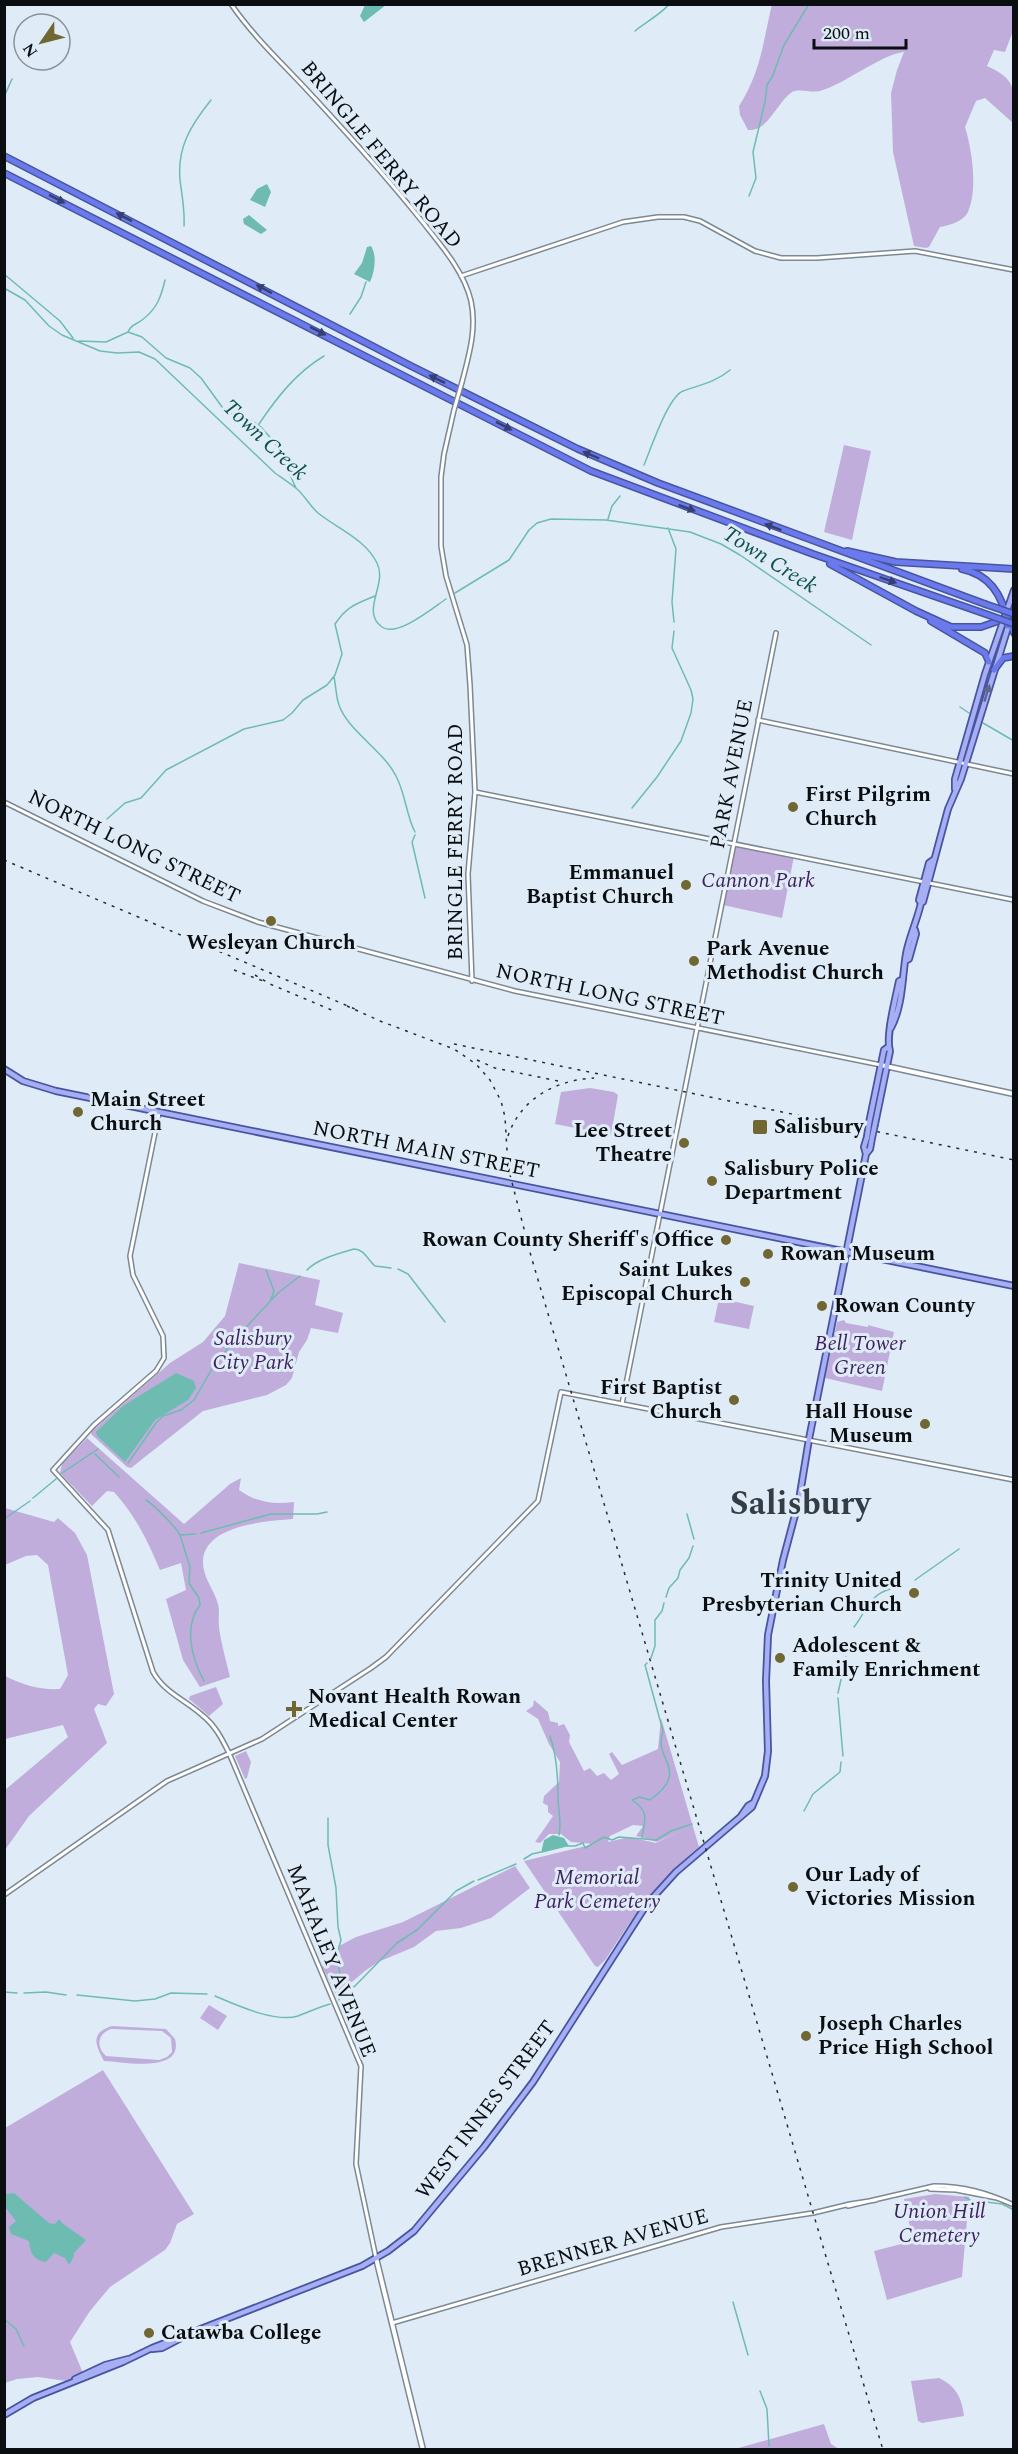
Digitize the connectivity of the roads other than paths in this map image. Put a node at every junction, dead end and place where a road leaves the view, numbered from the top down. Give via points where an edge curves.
1 (231, 4) edge
2 (4, 156) edge
3 (4, 173) edge
4 (1014, 270) edge
5 (461, 276) junction
6 (827, 547) junction
7 (813, 555) junction
8 (924, 564) junction
9 (1014, 569) edge
10 (1014, 590) edge
11 (906, 606) junction
12 (1009, 617) edge
13 (776, 633) dead end
14 (1014, 633) edge
15 (1014, 656) edge
16 (989, 662) junction
17 (994, 670) junction
18 (758, 720) junction
19 (963, 763) junction
20 (1014, 774) edge
21 (476, 792) junction
22 (4, 802) edge
23 (734, 844) junction
24 (926, 882) junction
25 (1014, 900) edge
26 (472, 981) junction
27 (698, 1028) junction
28 (883, 1066) junction
29 (4, 1069) edge
30 (1014, 1094) edge
31 (159, 1113) junction
32 (659, 1214) junction
33 (846, 1253) junction
34 (1014, 1287) edge
35 (622, 1404) junction
36 (809, 1439) junction
37 (1014, 1480) edge
38 (229, 1754) junction
39 (4, 1895) edge
40 (1014, 2205) edge
41 (376, 2258) junction
42 (392, 2323) junction
43 (4, 2415) edge
44 (423, 2450) edge

1 - 5 street, BRINGLE FERRY ROAD via 408,204
6 -> 2 highway via 657,483 547,435
3 -> 7 highway via 591,471
4 - 5 street via 915,251 781,258 755,251 700,220 658,217 623,222
5 - 21 street, BRINGLE FERRY ROAD, bridge via 471,301 473,331 444,454 441,546 467,645
6 - 8 highway
6 - 12 highway, bridge via 986,604
7 - 11 highway
7 -> 12 highway, bridge via 980,612
8 - 9 highway
8 - 12 highway via 980,575 998,592
10 - 12 main road
11 - 12 highway via 959,628 979,627
11 - 16 highway via 986,653
12 - 14 highway
12 - 16 main road
12 - 17 main road
13 - 18 street, PARK AVENUE
15 - 17 highway via 1003,658
16 - 19 main road
19 -> 17 main road
18 - 19 street
18 - 23 street, PARK AVENUE
19 - 20 street
19 - 24 main road, WEST INNES STREET
21 - 23 street
21 - 26 street, BRINGLE FERRY ROAD via 468,874
22 - 26 street, NORTH LONG STREET via 203,901 258,922
23 - 24 street
23 - 27 street, PARK AVENUE
24 - 25 street
24 - 28 main road, WEST INNES STREET via 906,956 890,1051
26 - 27 street, NORTH LONG STREET
27 - 28 street, NORTH LONG STREET
27 - 32 street, PARK AVENUE
28 - 30 main road
28 - 33 main road, WEST INNES STREET, bridge
29 - 31 main road, NORTH MAIN STREET via 23,1081 56,1091
31 - 32 main road, NORTH MAIN STREET
31 - 38 street, MAHALEY AVENUE via 130,1256 133,1275 164,1339 164,1355 160,1367 94,1425 53,1470 108,1530 159,1683 204,1716
32 - 33 main road, NORTH MAIN STREET
32 - 35 street, PARK AVENUE
33 - 34 main road, NORTH MAIN STREET
33 - 36 main road, WEST INNES STREET
35 - 36 street
35 - 38 street via 561,1392 538,1501 386,1657 262,1739
36 - 37 street
36 - 41 main road, WEST INNES STREET via 768,1635 768,1749 765,1777 753,1803 660,1888 497,2131 414,2231
38 - 39 street via 167,1781
38 - 41 street, MAHALEY AVENUE via 361,2066 356,2164
40 - 42 street, BRENNER AVENUE via 969,2192 928,2189 721,2227
41 - 42 main road
41 - 43 main road, WEST INNES STREET via 128,2359 79,2375
42 - 44 main road

